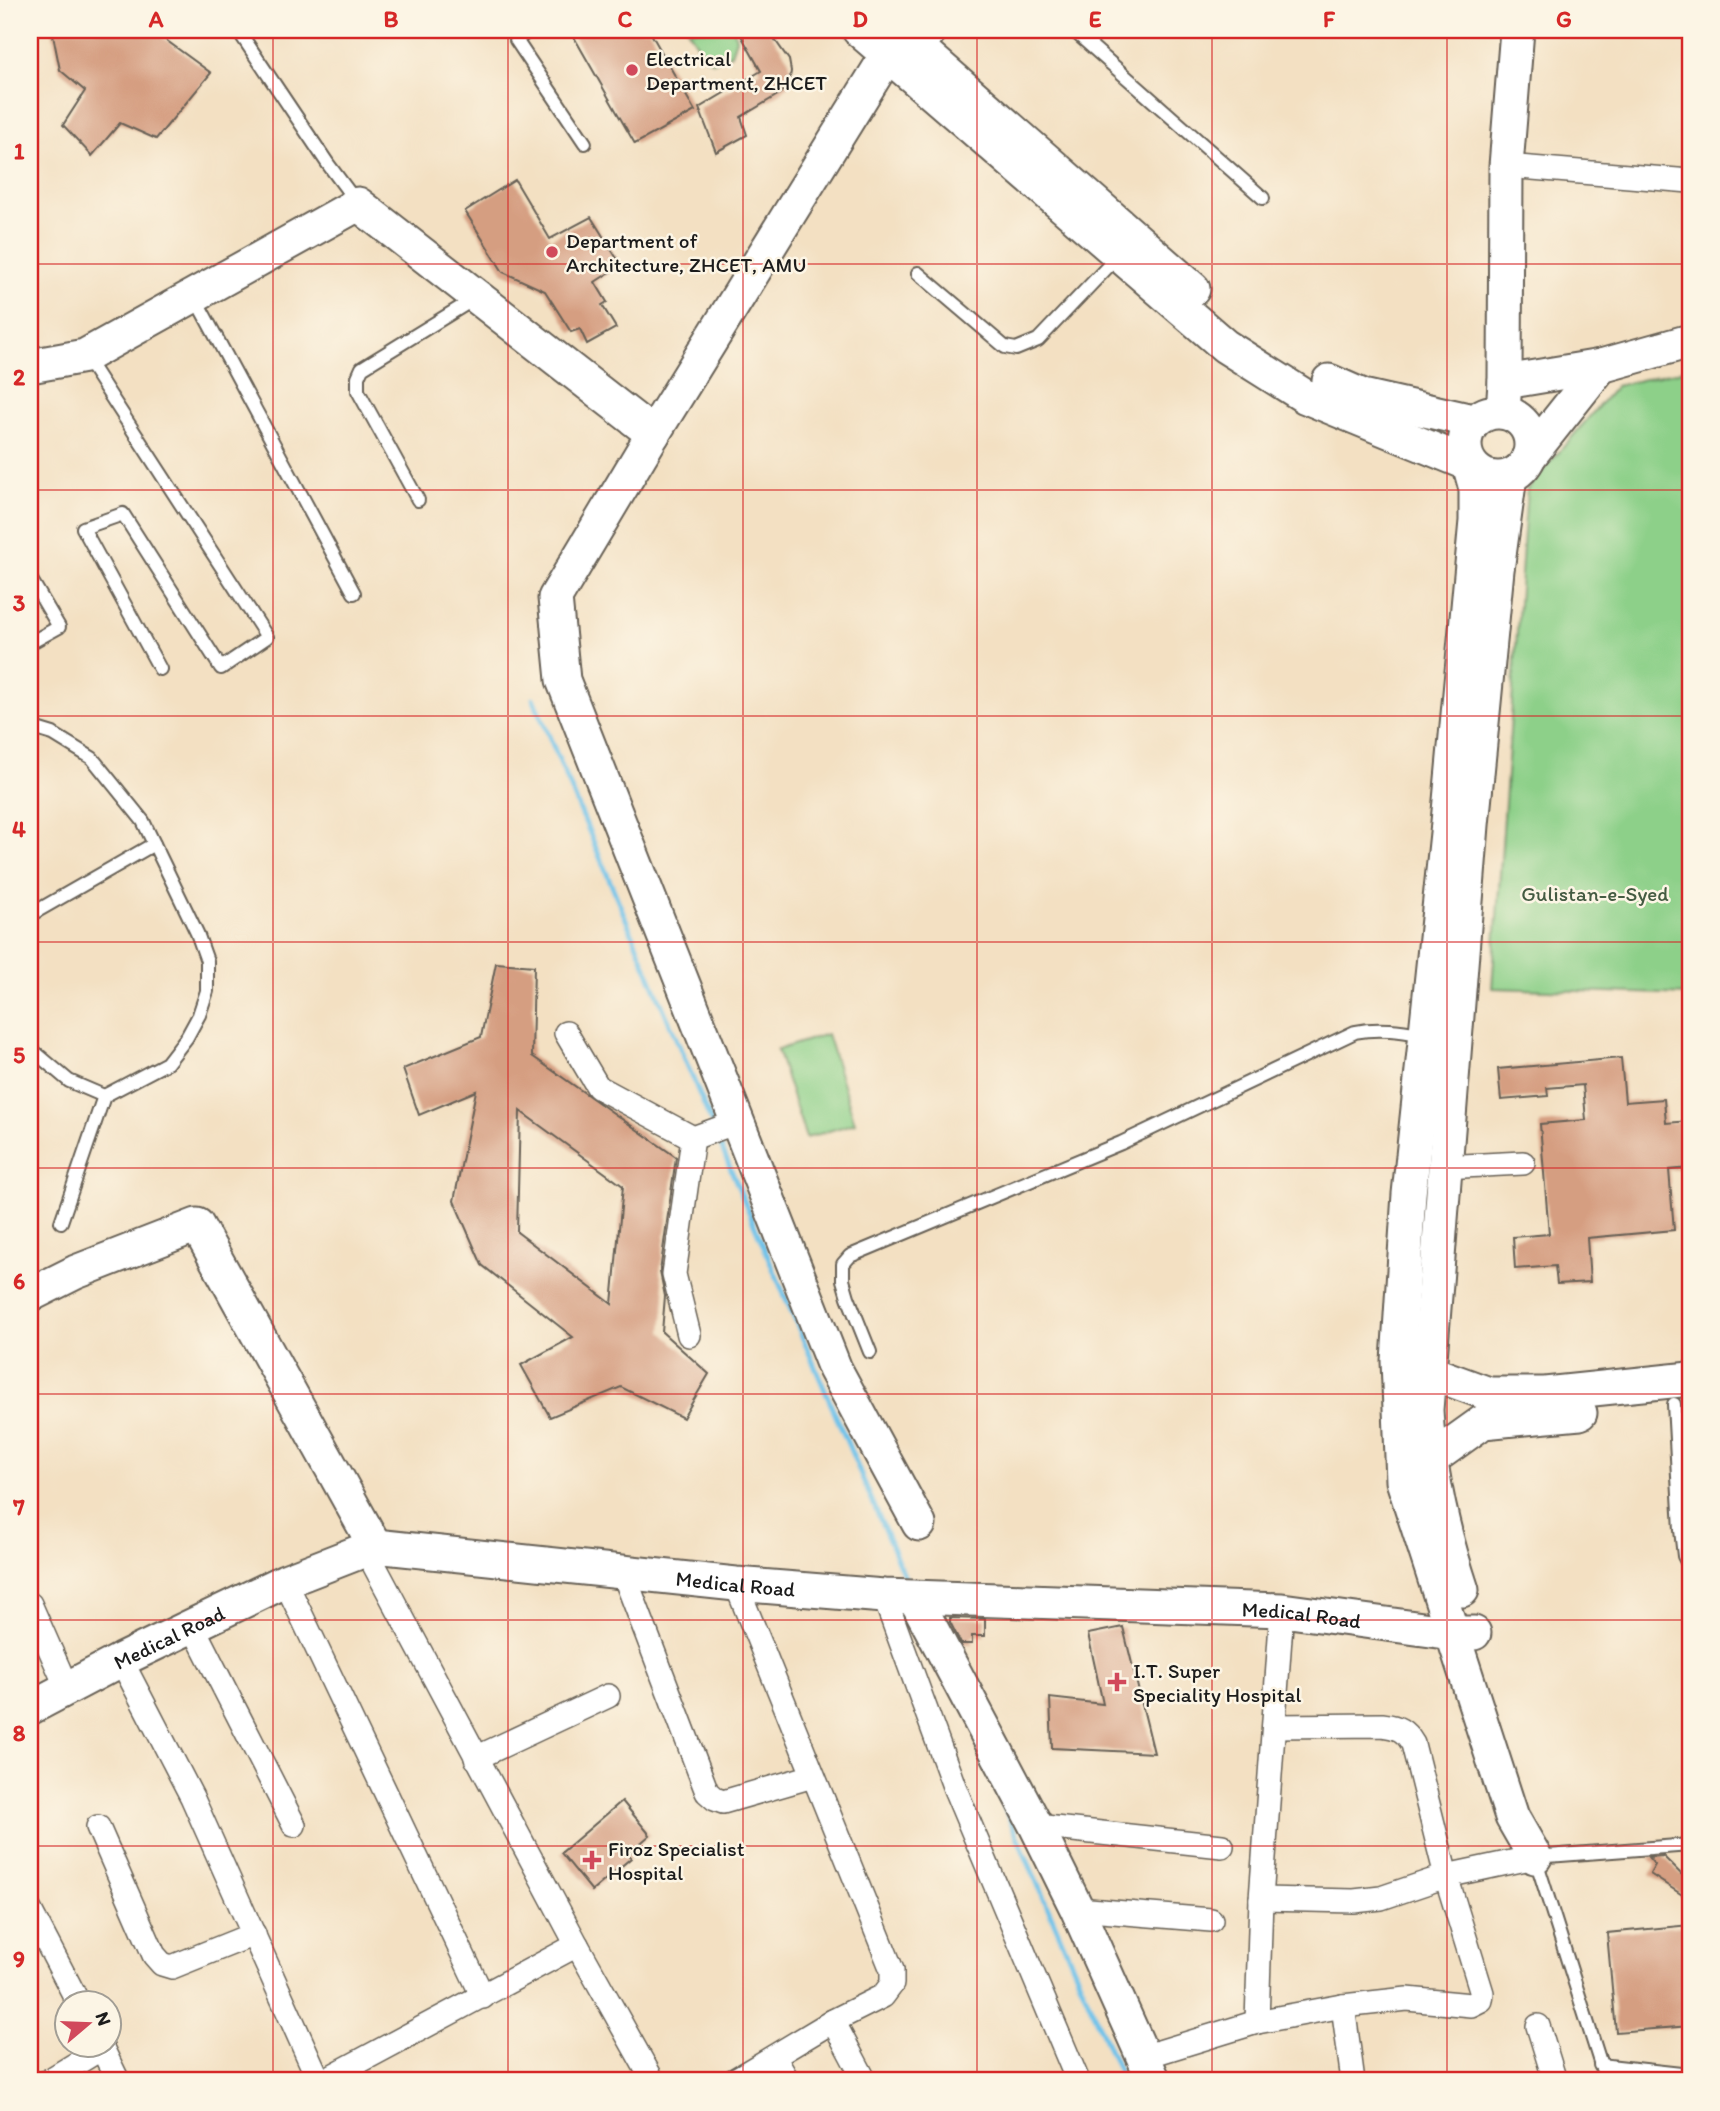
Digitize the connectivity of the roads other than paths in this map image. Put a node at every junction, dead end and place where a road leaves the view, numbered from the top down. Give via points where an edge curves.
1 (238, 30) edge
2 (530, 30) edge
3 (859, 30) edge
4 (1517, 30) edge
5 (1079, 32) edge
6 (934, 41) edge
7 (892, 43) edge
8 (585, 144) dead end
9 (1506, 166) junction
10 (1690, 181) edge
11 (1263, 198) dead end
12 (358, 204) junction
13 (1119, 255) junction
14 (918, 273) dead end
15 (194, 296) junction
16 (477, 297) junction
17 (1690, 341) edge
18 (85, 356) junction
19 (30, 366) edge
20 (1601, 366) junction
21 (1494, 405) junction
22 (653, 434) junction
23 (1469, 464) junction
24 (1519, 467) junction
25 (418, 500) dead end
26 (30, 578) edge
27 (354, 593) dead end
28 (30, 643) edge
29 (160, 669) dead end
30 (1474, 681) junction
31 (30, 727) edge
32 (154, 844) junction
33 (30, 915) edge
34 (566, 1033) dead end
35 (1426, 1035) junction
36 (30, 1048) edge
37 (104, 1096) junction
38 (737, 1122) junction
39 (692, 1138) junction
40 (1523, 1163) dead end
41 (1443, 1167) junction
42 (61, 1222) dead end
43 (30, 1295) edge
44 (689, 1335) dead end
45 (870, 1352) dead end
46 (1398, 1361) junction
47 (1429, 1373) junction
48 (1685, 1395) edge
49 (1430, 1460) junction
50 (919, 1524) dead end
51 (370, 1547) junction
52 (1690, 1568) edge
53 (623, 1572) junction
54 (285, 1581) junction
55 (736, 1584) junction
56 (900, 1597) junction
57 (30, 1604) edge
58 (1282, 1610) junction
59 (193, 1627) junction
60 (1465, 1633) junction
61 (121, 1660) junction
62 (67, 1688) junction
63 (608, 1696) dead end
64 (30, 1708) edge
65 (1274, 1726) junction
66 (476, 1758) junction
67 (813, 1776) junction
68 (294, 1825) dead end
69 (1036, 1826) junction
70 (98, 1827) dead end
71 (1690, 1845) edge
72 (1222, 1846) dead end
73 (1535, 1857) junction
74 (1446, 1875) junction
75 (1261, 1899) junction
76 (1077, 1909) junction
77 (30, 1910) edge
78 (1211, 1920) dead end
79 (254, 1934) junction
80 (577, 1945) junction
81 (70, 1988) edge
82 (483, 1997) junction
83 (1343, 2006) junction
84 (833, 2021) junction
85 (1257, 2022) junction
86 (1538, 2026) dead end
87 (774, 2057) junction
88 (84, 2058) edge
89 (106, 2058) edge
90 (1600, 2065) junction
91 (1148, 2069) edge
92 (1690, 2075) edge
93 (48, 2081) edge
94 (118, 2081) edge
95 (321, 2081) edge
96 (653, 2081) edge
97 (733, 2081) edge
98 (788, 2081) edge
99 (865, 2081) edge
100 (1079, 2081) edge
101 (1353, 2081) edge
102 (1555, 2081) edge
103 (1606, 2081) edge

1 - 12 lane
2 - 8 lane via 516,40
3 - 7 street
4 - 9 street
5 - 11 lane
6 - 7 street
6 - 21 street via 1233,327 1272,355 1363,396
7 - 13 street
7 - 22 street
9 - 10 street
9 - 21 street
12 - 15 street
12 - 16 street
13 - 14 lane via 1038,340 1016,349 1005,347
13 - 23 street via 1225,346 1272,378 1306,397
15 - 18 street
15 - 27 lane
16 - 22 street
16 - 25 lane via 362,368 358,377 358,391
17 - 20 street
18 - 19 street
18 - 29 lane via 267,637 221,668 123,514 83,528
20 - 21 street
20 - 24 street
21 - 23 street via 1465,437
21 - 24 street via 1513,415 1531,439
22 - 38 street via 555,598 563,681
23 - 24 street via 1494,479
23 - 30 street via 1476,489
24 - 30 street
26 - 28 lane via 59,627
30 - 35 street
30 - 41 street
31 - 32 lane via 53,734 92,758 143,821
32 - 33 lane
32 - 37 lane via 197,933 207,961 207,991 187,1037 167,1063
34 - 39 street via 598,1087
35 - 45 lane via 1389,1029 1355,1032 1121,1143 850,1256 843,1264 843,1280
35 - 46 street
36 - 37 lane via 69,1081
37 - 42 lane
38 - 39 street
38 - 50 street via 835,1369
39 - 44 street via 674,1274
40 - 41 street
41 - 47 street
43 - 51 street via 197,1225
46 - 47 street
46 - 60 street via 1403,1481
47 - 48 street via 1489,1394
47 - 49 street
48 - 49 street via 1483,1423
48 - 52 lane via 1682,1543
49 - 60 street
51 - 53 street, Medical Road
51 - 54 street, Medical Road
51 - 66 street
53 - 55 street, Medical Road
53 - 67 street via 707,1792 723,1802
54 - 59 street, Medical Road
54 - 82 street
55 - 56 street, Medical Road
55 - 67 street
56 - 58 street, Medical Road
56 - 69 street
56 - 100 street via 955,1789
57 - 62 street
58 - 60 street, Medical Road
58 - 65 street
59 - 61 street, Medical Road
59 - 68 street
60 - 73 street via 1512,1817
61 - 62 street, Medical Road
61 - 79 street via 192,1797
62 - 64 street, Medical Road
63 - 66 street
65 - 74 street via 1381,1725 1406,1732 1413,1744
65 - 75 street
66 - 80 street
67 - 84 street via 892,1970 892,1984 883,1996
69 - 72 street
69 - 76 street
70 - 79 street via 142,1930 162,1964 172,1967
71 - 73 lane
73 - 74 street
73 - 90 lane
74 - 75 street via 1381,1898
74 - 83 street via 1481,2000 1471,2005 1407,1999
75 - 85 street
76 - 78 street
76 - 91 street
77 - 81 street
79 - 95 street
80 - 82 street
80 - 96 street
82 - 95 street
83 - 85 street
83 - 101 street
84 - 87 street
84 - 99 street
85 - 91 street
86 - 102 street
87 - 97 street
87 - 98 street
88 - 93 street
89 - 94 street
90 - 92 lane
90 - 103 lane

